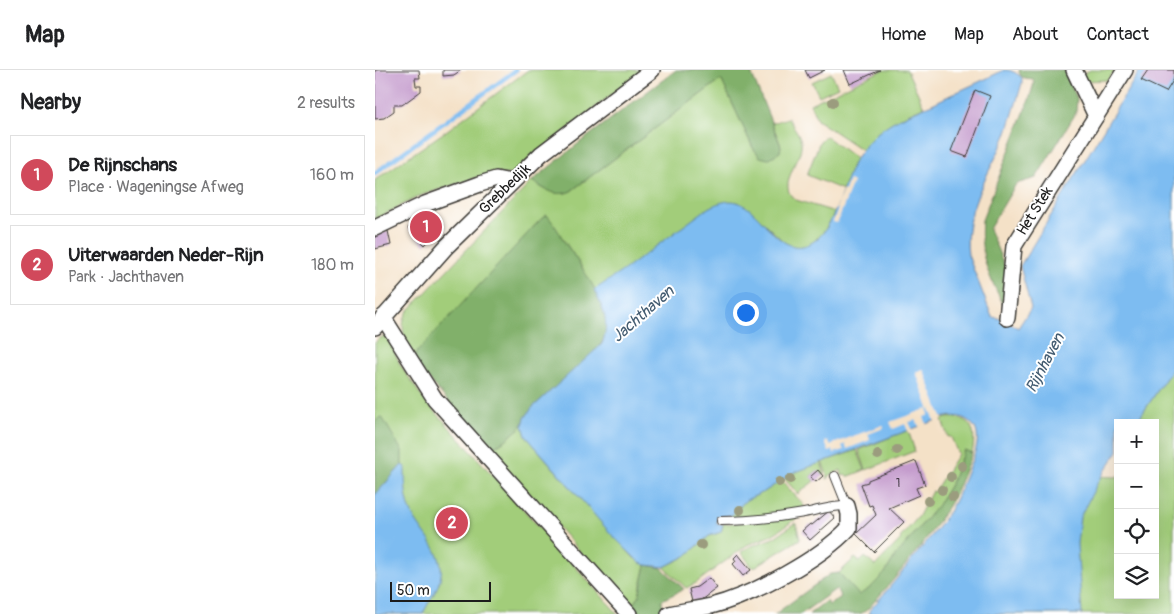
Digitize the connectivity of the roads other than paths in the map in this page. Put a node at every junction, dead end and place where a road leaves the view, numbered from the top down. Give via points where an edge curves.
1 (652, 70) edge
2 (1074, 70) edge
3 (1125, 70) edge
4 (1095, 116) junction
5 (511, 182) junction
6 (375, 228) edge
7 (1007, 318) dead end
8 (379, 322) edge
9 (835, 476) dead end
10 (847, 506) junction
11 (721, 521) dead end
12 (629, 614) edge
13 (669, 614) edge

1 - 5 street, Grebbedijk via 541,154
2 - 4 street
3 - 4 street, Het Stek
4 - 7 street, Het Stek via 1014,246
5 - 6 street via 496,179 480,184 425,204
5 - 8 street, Grebbedijk via 446,247
8 - 12 street via 435,399
9 - 10 lane
10 - 11 lane via 831,506 770,519
10 - 13 street via 849,528 823,552 801,566 711,606

